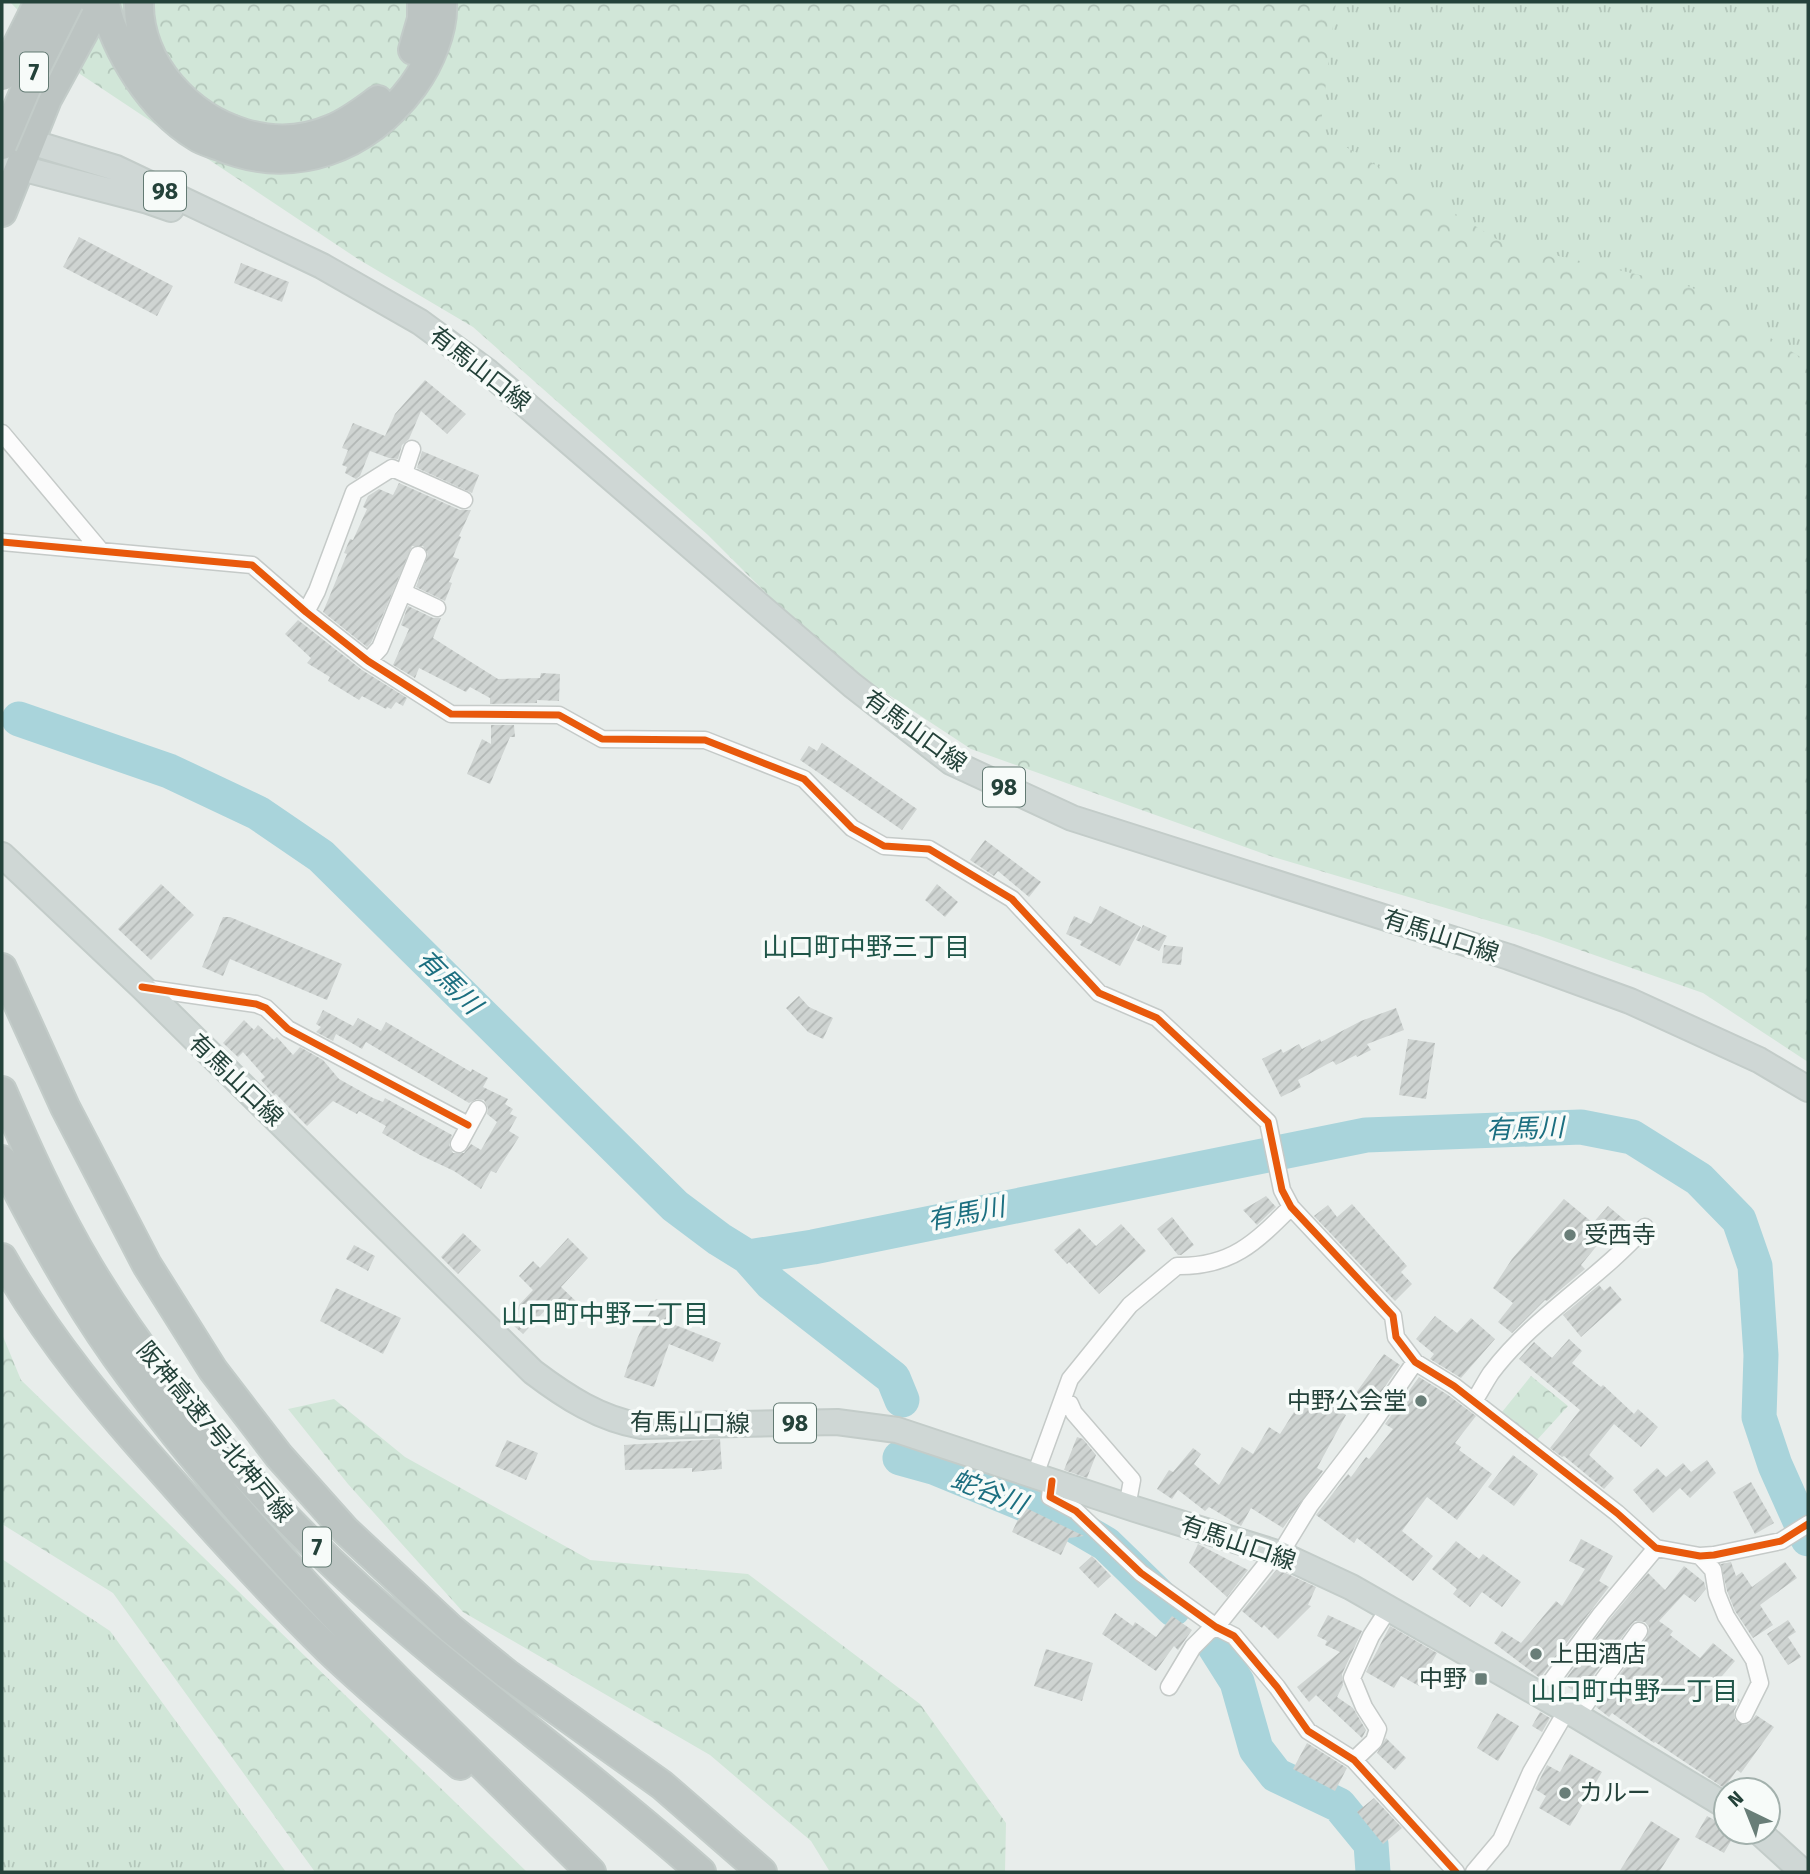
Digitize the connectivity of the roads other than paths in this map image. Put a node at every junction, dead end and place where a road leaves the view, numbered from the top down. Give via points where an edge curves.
1 (39, 2) edge
2 (49, 2) edge
3 (69, 2) edge
4 (102, 2) edge
5 (422, 2) edge
6 (442, 2) edge
7 (139, 7) edge
8 (2, 74) edge
9 (2, 134) edge
10 (30, 141) junction
11 (2, 145) edge
12 (10, 166) edge
13 (2, 211) edge
14 (322, 266) junction
15 (2, 433) edge
16 (412, 449) dead end
17 (404, 473) junction
18 (464, 500) dead end
19 (2, 542) edge
20 (101, 551) junction
21 (418, 555) dead end
22 (403, 592) junction
23 (438, 608) dead end
24 (306, 612) junction
25 (368, 661) junction
26 (2, 855) edge
27 (2, 968) edge
28 (142, 987) junction
29 (374, 1055) dead end
30 (365, 1069) junction
31 (1808, 1088) edge
32 (2, 1091) edge
33 (478, 1109) dead end
34 (468, 1125) junction
35 (458, 1144) dead end
36 (2, 1160) edge
37 (1291, 1207) junction
38 (1645, 1227) dead end
39 (2, 1258) edge
40 (1415, 1362) junction
41 (1063, 1400) junction
42 (1474, 1401) junction
43 (1043, 1478) junction
44 (1127, 1507) junction
45 (1808, 1524) edge
46 (1656, 1548) junction
47 (1280, 1554) junction
48 (1700, 1556) junction
49 (1389, 1608) junction
50 (1216, 1627) junction
51 (1639, 1631) dead end
52 (1169, 1687) dead end
53 (1541, 1695) junction
54 (1572, 1713) junction
55 (1744, 1715) dead end
56 (1354, 1760) junction
57 (1712, 1798) edge
58 (1773, 1846) edge
59 (1797, 1871) edge
60 (584, 1872) edge
61 (592, 1872) edge
62 (701, 1872) edge
63 (762, 1872) edge
64 (1456, 1872) edge
65 (1475, 1872) edge

1 - 8 highway, 7, bridge
2 - 8 highway
3 - 11 highway, 7, bridge
4 - 6 highway via 134,71 173,118 196,137 249,156 291,159 352,142 392,113 424,71
4 - 10 highway via 47,99
5 - 7 highway via 413,50 379,100 331,130 277,139 224,128 180,96 152,57
9 - 10 main road, 有馬山口線 / 98
10 - 12 highway
10 - 14 main road, 有馬山口線 / 98 via 116,168
12 - 13 highway
12 - 14 main road, 有馬山口線 / 98 via 148,201
14 - 31 main road, 有馬山口線 / 98 via 420,322 488,372 852,685 951,762 1072,818 1509,957 1630,1001 1759,1060
15 - 20 street
16 - 17 street
17 - 18 street
17 - 24 street via 392,468 354,492
19 - 20 street
20 - 24 street via 252,565
21 - 22 street
22 - 23 street
22 - 25 street via 380,648
24 - 25 street
25 - 37 street via 451,714 559,715 602,739 705,740 804,779 852,828 884,846 929,849 1012,899 1098,993 1157,1018 1268,1122 1282,1190
26 - 28 main road, 有馬山口線 / 98
27 - 63 highway via 65,1107 176,1313 245,1414 312,1494 382,1566 478,1652 662,1785
28 - 30 street via 256,1004 288,1029
28 - 43 main road, 有馬山口線 / 98 via 533,1372 597,1413 641,1426 837,1423 897,1430
29 - 30 street
30 - 34 street
32 - 62 highway, 阪神高速7号北神戸線 / 7 via 89,1268 184,1403 239,1467 360,1589
33 - 34 street
34 - 35 street
36 - 61 highway, 阪神高速7号北神戸線 / 7 via 69,1283 116,1355 221,1490 373,1653
37 - 40 street via 1393,1316 1396,1337
37 - 41 street via 1237,1253 1203,1266 1177,1266 1130,1305 1070,1379
38 - 42 street via 1528,1334 1491,1373
39 - 60 highway via 55,1342 90,1387 291,1612 407,1720
40 - 42 street
40 - 47 street via 1310,1505
41 - 43 street
41 - 44 street via 1132,1480
42 - 46 street
43 - 44 main road, 有馬山口線 / 98
43 - 50 street via 1050,1497 1076,1511 1141,1573
44 - 47 main road, 有馬山口線 / 98
45 - 48 street via 1781,1541
46 - 48 street
46 - 53 street
47 - 49 main road, 有馬山口線 / 98
47 - 50 street via 1268,1562
48 - 55 street via 1713,1570 1726,1616 1754,1660 1760,1683
49 - 53 main road, 有馬山口線 / 98
49 - 56 street via 1352,1678 1378,1729 1374,1741
50 - 52 street via 1193,1647
50 - 56 street via 1234,1636 1308,1731
51 - 54 street
53 - 54 main road, 有馬山口線 / 98
54 - 57 main road, 有馬山口線 / 98
54 - 65 street via 1531,1772 1502,1840
56 - 64 street
58 - 59 main road

